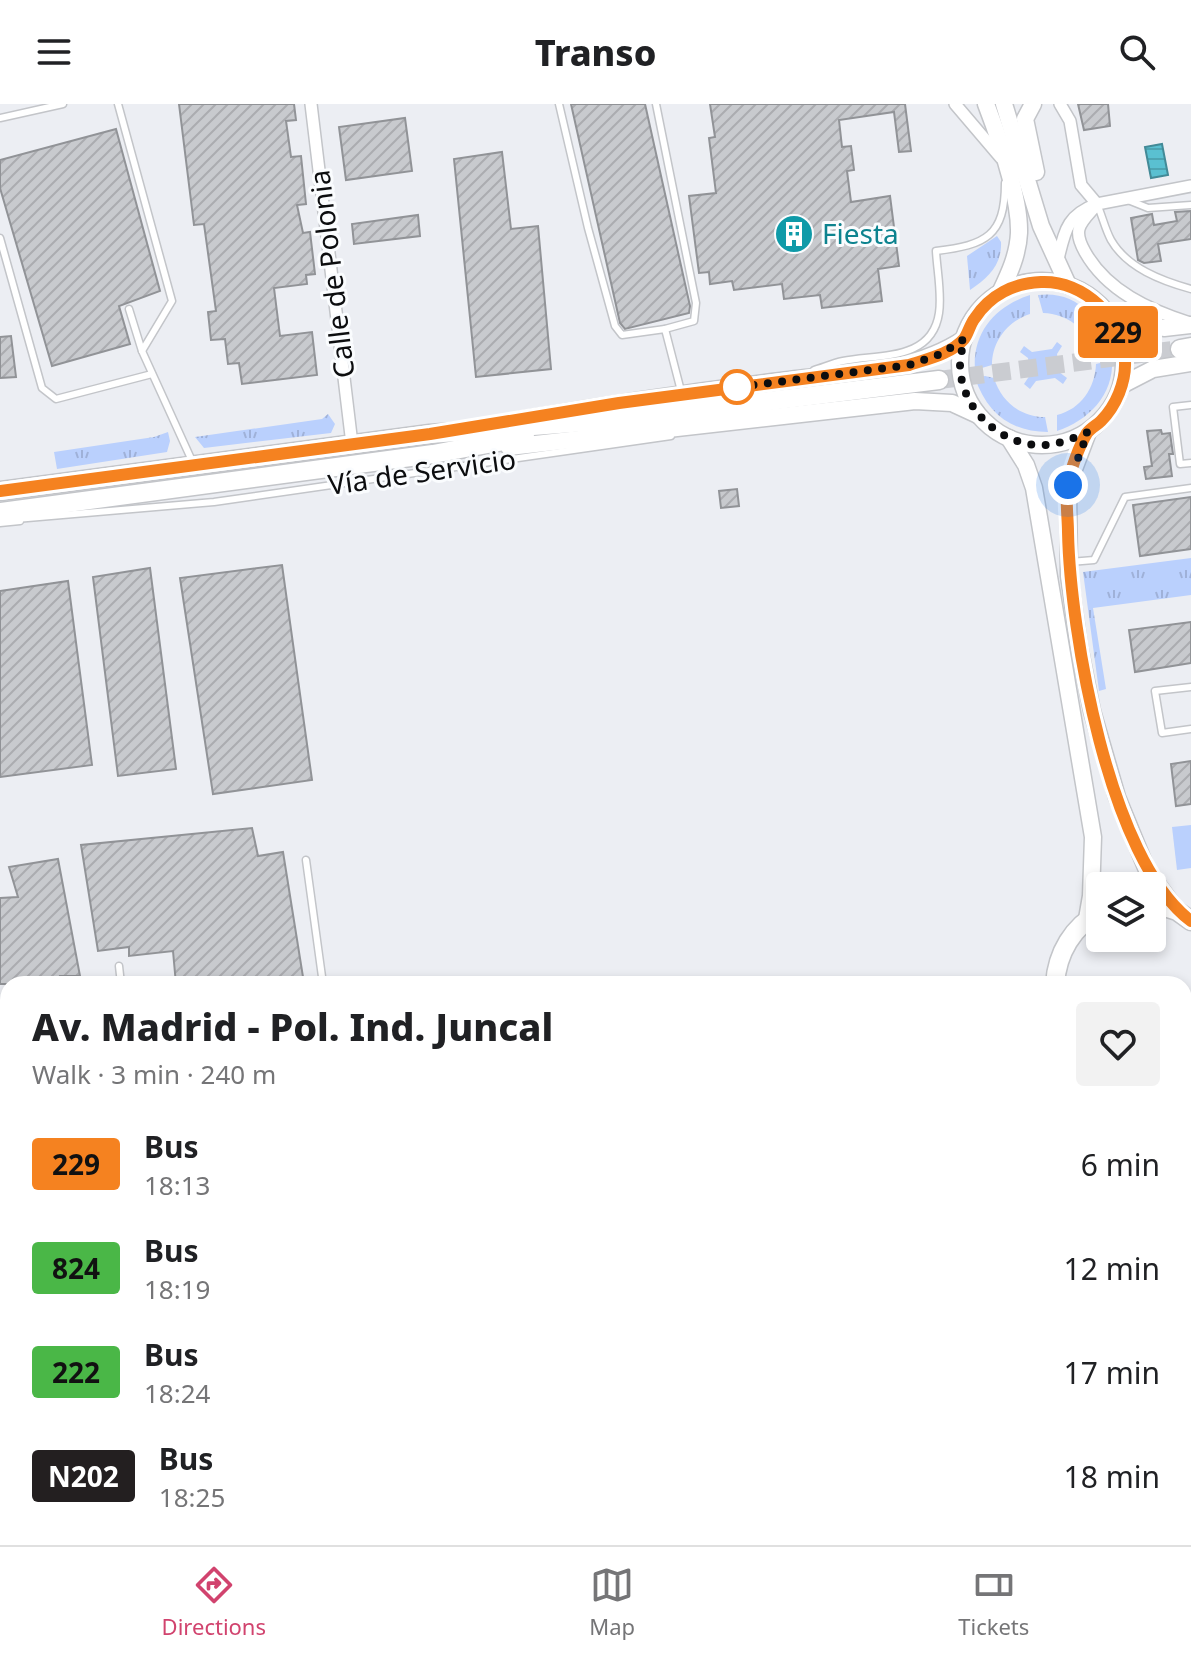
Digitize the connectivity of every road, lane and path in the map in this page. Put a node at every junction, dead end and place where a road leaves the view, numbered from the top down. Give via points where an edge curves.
1 (63, 104) edge
2 (118, 104) edge
3 (311, 104) edge
4 (559, 104) edge
5 (656, 104) edge
6 (955, 104) edge
7 (986, 104) edge
8 (1004, 104) edge
9 (1033, 104) edge
10 (1060, 104) edge
11 (0, 118) edge
12 (1005, 163) junction
13 (1191, 186) edge
14 (1125, 198) junction
15 (1097, 204) junction
16 (1191, 205) edge
17 (1036, 206) junction
18 (0, 238) edge
19 (1057, 264) junction
20 (1068, 285) junction
21 (1191, 289) edge
22 (1000, 293) junction
23 (129, 309) dead end
24 (1110, 317) junction
25 (1191, 324) edge
26 (665, 329) junction
27 (964, 339) junction
28 (142, 351) junction
29 (1187, 353) edge
30 (152, 374) junction
31 (781, 380) junction
32 (939, 380) tunnel mouth
33 (1122, 385) junction
34 (682, 395) junction
35 (1191, 405) edge
36 (978, 415) junction
37 (784, 418) junction
38 (623, 419) junction
39 (1088, 432) junction
40 (430, 434) junction
41 (1009, 438) junction
42 (352, 444) junction
43 (433, 454) junction
44 (1191, 463) edge
45 (195, 466) junction
46 (1191, 488) edge
47 (0, 491) edge
48 (0, 512) edge
49 (0, 522) edge
50 (1069, 562) junction
51 (1191, 687) edge
52 (1191, 729) edge
53 (306, 860) dead end
54 (1092, 872) edge
55 (1184, 916) edge
56 (1086, 924) edge
57 (119, 966) dead end
58 (120, 976) edge
59 (322, 976) edge
60 (1053, 976) edge

1 - 11 lane
2 - 28 lane via 172,301
3 - 42 street, Calle de Polonia
4 - 26 lane via 615,326 622,335
5 - 26 lane via 696,303 694,321
6 - 12 street
7 - 12 street
8 - 17 street
9 - 17 street via 1025,119 1036,171
10 - 15 street via 1070,121 1081,185
12 - 22 street via 1019,231 1014,263
12 - 31 lane via 999,227 961,248 936,251 939,313 920,347
13 - 14 street
14 - 15 street
14 - 16 lane via 1148,208
15 - 19 street via 1071,219
15 - 21 lane via 1112,241 1132,263
15 - 25 street via 1079,227 1079,241 1093,267 1123,293
17 - 19 street
18 - 30 lane via 42,388 56,399
19 - 20 street
20 - 22 street via 1021,284
20 - 24 street via 1092,298
22 - 27 street via 984,305
23 - 28 lane
24 - 25 street via 1164,328
24 - 33 street via 1121,338
26 - 34 lane
27 - 31 street via 909,365
27 - 36 street via 960,365 965,392
28 - 30 lane
29 - 33 street
30 - 45 lane
31 - 34 street
32 - 38 main road
33 - 39 street via 1103,419
34 - 40 street
35 - 44 lane via 1173,407 1180,464
36 - 37 street via 952,403 915,401
36 - 41 street
37 - 43 street
37 - 49 lane, Vía de Servicio via 214,502
38 - 40 main road
38 - 43 main road
39 - 41 street via 1063,443 1036,445
39 - 50 street via 1068,485
40 - 42 main road
41 - 54 street via 1034,488 1093,837
42 - 45 main road
43 - 48 main road
45 - 47 main road
46 - 50 lane via 1125,497 1094,560
50 - 55 street via 1089,698 1117,797 1147,870
51 - 52 lane via 1155,691 1162,733
53 - 59 lane
56 - 60 main road via 1067,942
57 - 58 lane

